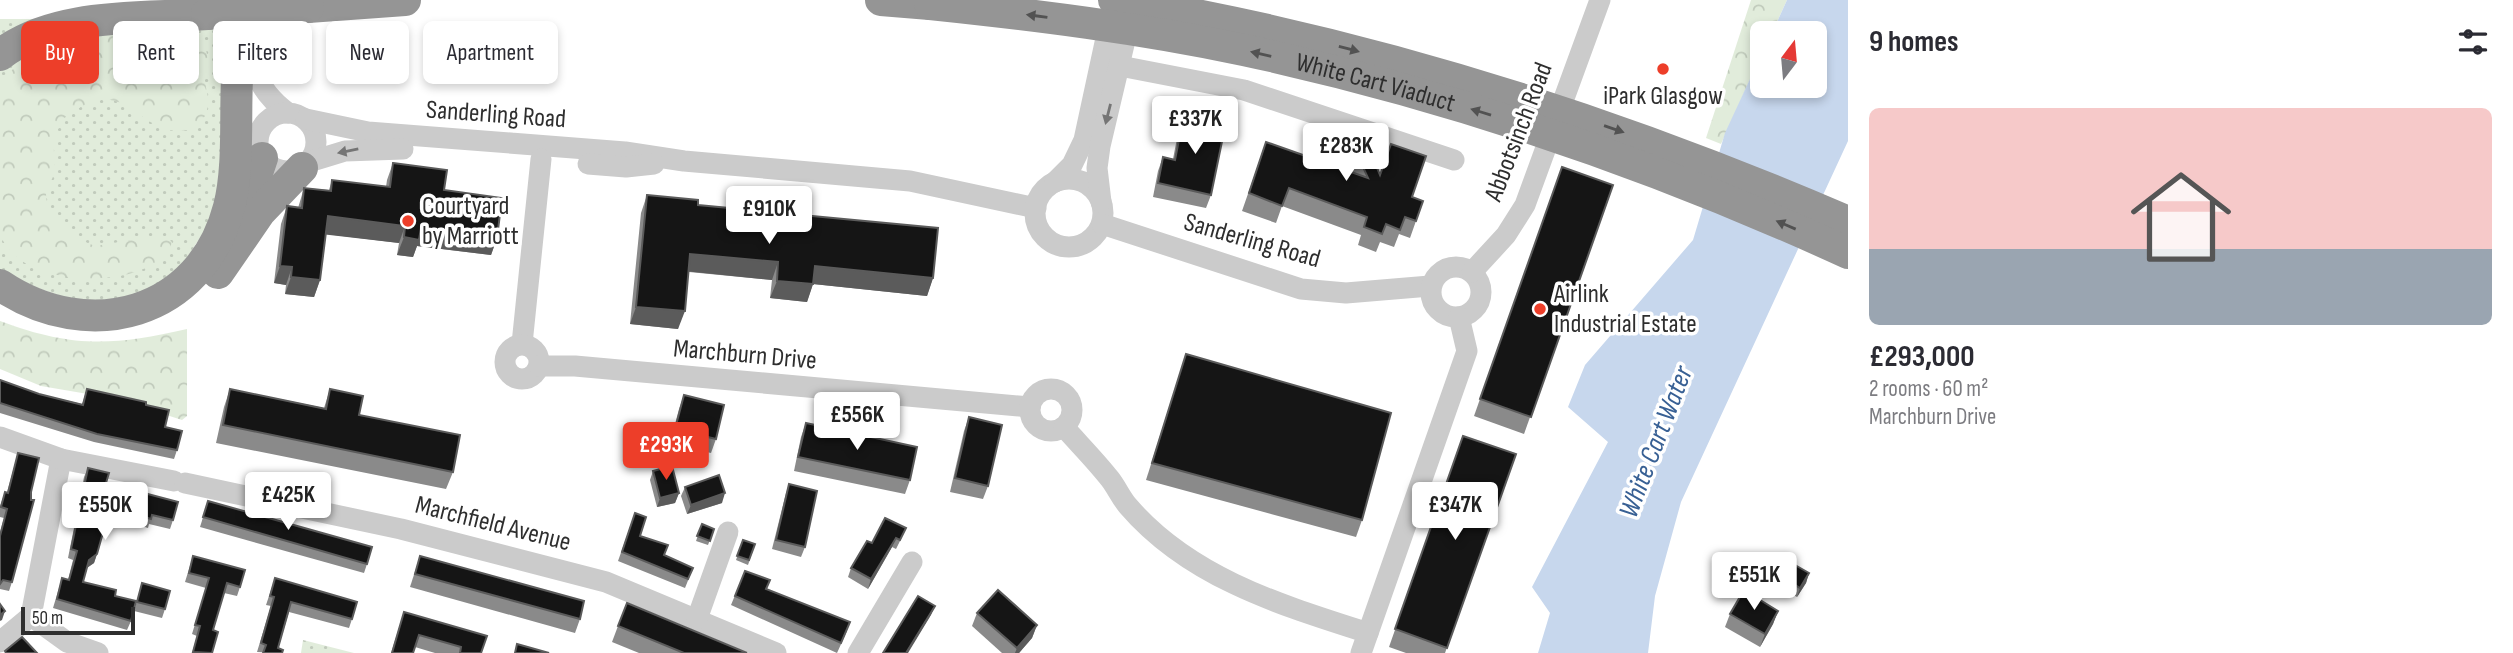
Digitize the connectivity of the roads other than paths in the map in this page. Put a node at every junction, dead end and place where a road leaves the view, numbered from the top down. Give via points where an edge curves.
1 (237, 0) edge
2 (252, 0) edge
3 (405, 0) edge
4 (881, 0) edge
5 (1114, 0) edge
6 (1134, 0) edge
7 (1600, 0) edge
8 (237, 21) edge
9 (0, 55) edge
10 (1120, 66) junction
11 (237, 84) edge
12 (238, 84) edge
13 (297, 116) junction
14 (259, 152) junction
15 (541, 159) junction
16 (1454, 160) dead end
17 (684, 161) junction
18 (305, 165) junction
19 (1055, 183) junction
20 (1101, 202) junction
21 (1035, 208) junction
22 (1848, 222) edge
23 (1102, 224) junction
24 (213, 252) junction
25 (1848, 253) edge
26 (1472, 272) junction
27 (0, 285) edge
28 (1430, 286) junction
29 (0, 307) edge
30 (1459, 317) junction
31 (522, 344) junction
32 (539, 366) junction
33 (1030, 407) junction
34 (1064, 427) junction
35 (0, 436) edge
36 (61, 459) junction
37 (728, 532) dead end
38 (912, 562) dead end
39 (31, 616) junction
40 (697, 619) junction
41 (0, 642) edge
42 (1364, 643) edge
43 (97, 653) edge
44 (776, 653) edge
45 (858, 653) edge

1 - 8 street
2 - 13 street via 256,77 268,98
3 - 9 highway, bridge via 61,26 26,38
25 -> 4 highway, White Cart Viaduct, bridge via 1574,142 1374,82 1153,33
5 - 19 street via 1084,141 1072,165
5 -> 22 highway, White Cart Viaduct, bridge via 1301,36 1502,93 1645,140
6 - 10 street
7 - 26 street, Abbotsinch Road via 1525,205 1506,235
10 - 16 street via 1244,90
10 -> 20 street via 1097,167
11 - 24 highway via 233,189
12 - 14 street via 242,110
13 - 14 street via 268,119 258,136
13 - 17 street, Sanderling Road via 368,132 625,152
13 - 18 street via 316,135
14 - 18 street via 274,169 293,171
14 - 24 highway via 246,201
15 - 17 street, Sanderling Road via 626,167
15 -> 18 street, Sanderling Road via 370,148
15 - 31 street, Marchburn Drive
17 - 21 street, Sanderling Road via 910,181
18 - 29 highway via 260,212 218,272 180,307 156,320 110,333 82,334 32,324
19 - 20 street via 1079,180 1093,189
19 - 21 street via 1043,191
20 - 23 street
21 - 23 street via 1041,233 1064,248 1091,240
23 - 28 street, Sanderling Road via 1301,289 1346,293
24 - 27 highway via 169,293 117,314 60,313
26 - 28 street via 1449,267 1441,270
26 - 30 street via 1481,288 1480,299 1470,313
28 - 30 street via 1437,309
30 - 42 street via 1467,351
31 - 32 street via 537,353
31 - 32 street, Marchburn Drive via 505,355 508,372 522,379 533,375
32 - 33 street, Marchburn Drive
33 - 34 street via 1032,419 1042,429
33 - 34 street via 1043,390 1062,391 1072,408
34 - 42 street via 1128,506 1202,568
35 - 36 street, Marchfield Avenue
36 - 39 street
36 - 40 street, Marchfield Avenue via 401,529 607,582
37 - 40 street
38 - 45 street
39 - 41 street
39 - 43 street via 67,642
40 - 44 street, Marchfield Avenue

